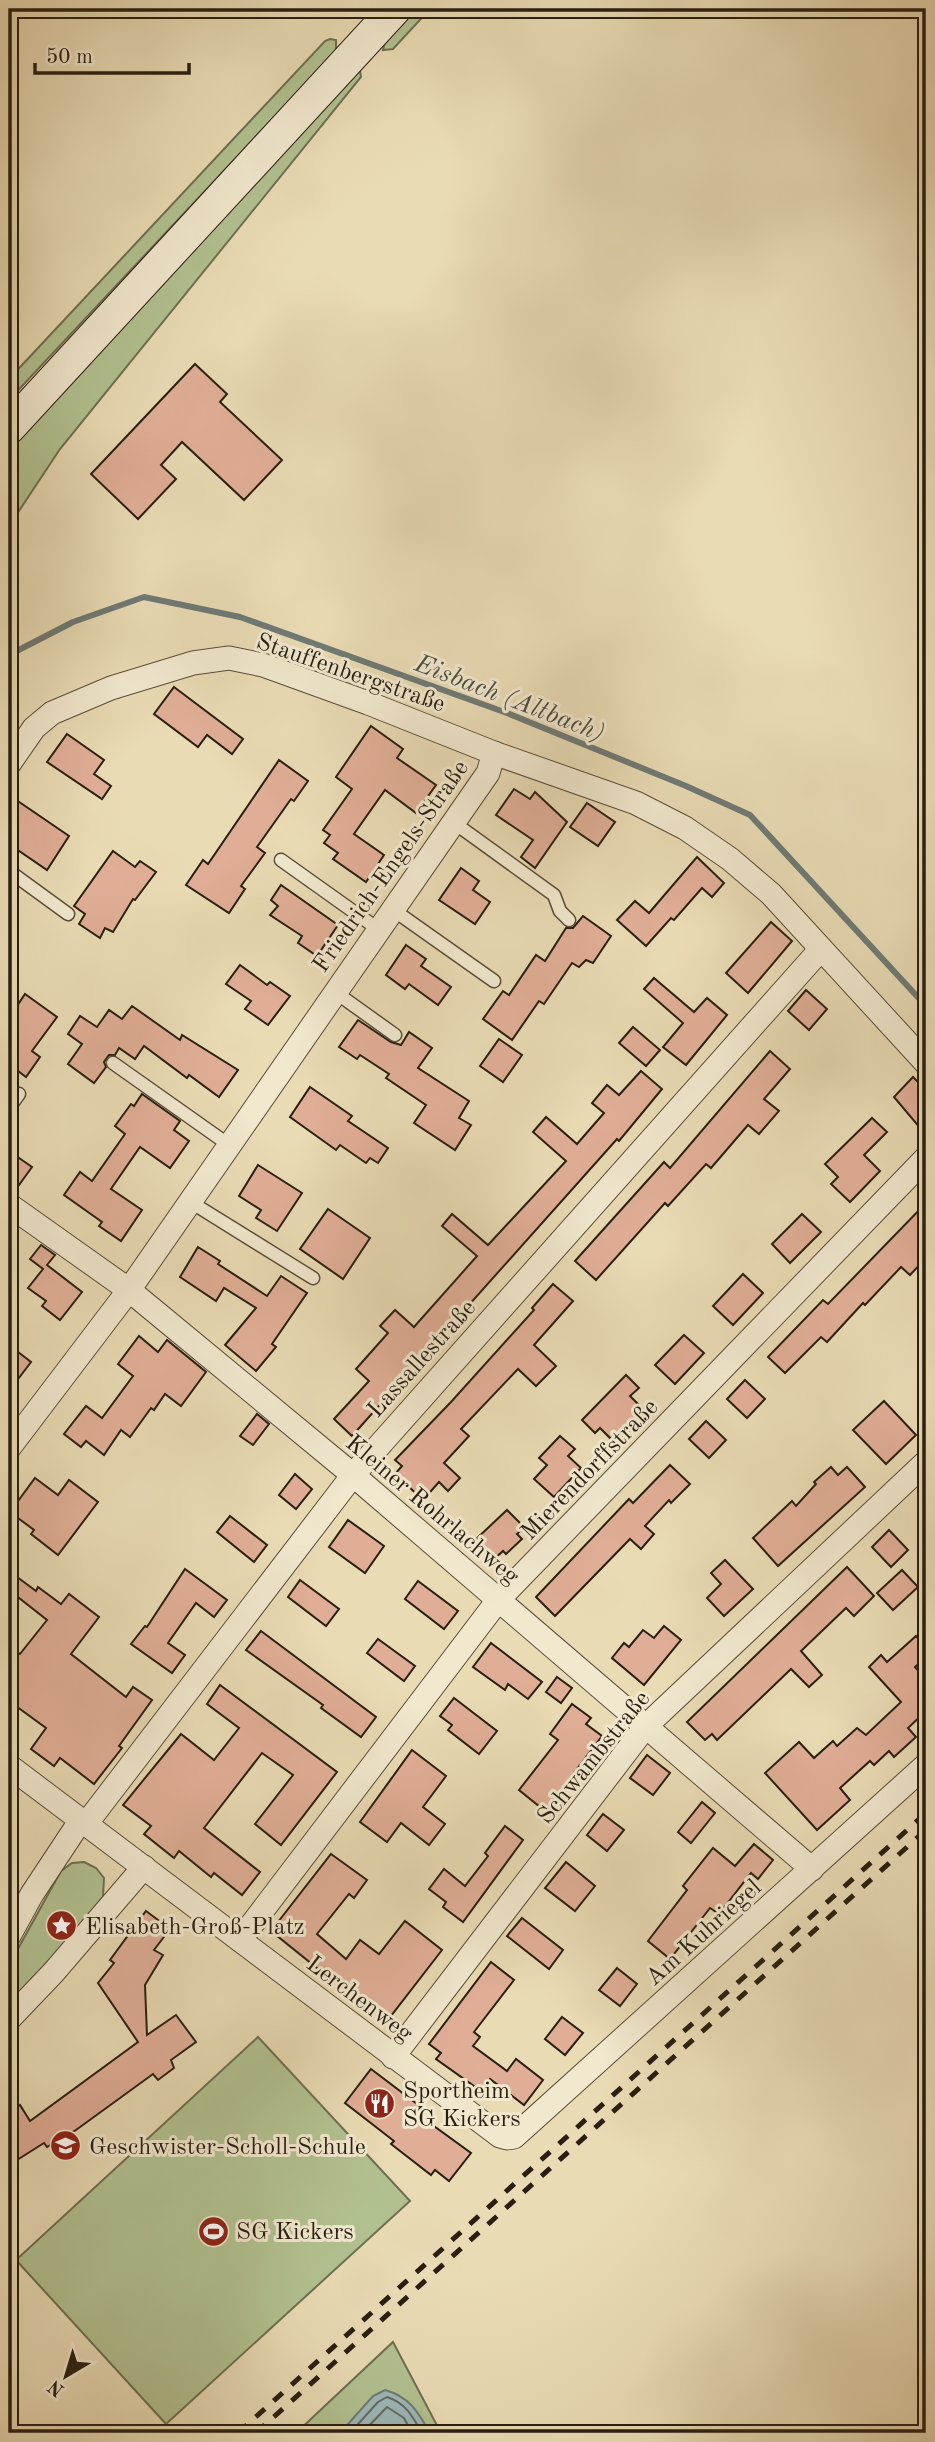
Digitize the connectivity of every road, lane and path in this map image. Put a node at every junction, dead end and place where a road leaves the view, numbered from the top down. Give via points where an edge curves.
1 (395, 9) edge
2 (9, 428) edge
3 (494, 753) junction
4 (9, 764) edge
5 (453, 822) junction
6 (281, 860) dead end
7 (9, 871) edge
8 (392, 909) junction
9 (68, 914) dead end
10 (569, 920) dead end
11 (378, 929) junction
12 (821, 949) junction
13 (494, 981) dead end
14 (334, 992) junction
15 (394, 1035) dead end
16 (113, 1063) dead end
17 (926, 1063) edge
18 (19, 1094) dead end
19 (9, 1108) edge
20 (229, 1145) junction
21 (926, 1158) edge
22 (189, 1201) junction
23 (9, 1205) edge
24 (313, 1278) dead end
25 (129, 1290) junction
26 (9, 1448) edge
27 (926, 1462) edge
28 (353, 1475) junction
29 (499, 1599) junction
30 (646, 1726) junction
31 (926, 1765) edge
32 (9, 1766) edge
33 (84, 1822) junction
34 (144, 1867) junction
35 (812, 1869) junction
36 (9, 1937) edge
37 (240, 1940) junction
38 (9, 2018) edge
39 (393, 2057) junction
40 (514, 2137) joint

1 - 2 main road
3 - 4 street, Stauffenbergstraße via 262,665 229,658 193,663 52,713 34,728
3 - 5 street, Friedrich-Engels-Straße via 488,773
3 - 12 street, Friedrich-Engels-Straße via 636,803 685,828 771,894
5 - 8 street, Friedrich-Engels-Straße
5 - 10 lane via 554,895
6 - 11 lane
7 - 9 lane
8 - 11 street, Friedrich-Engels-Straße
8 - 13 lane
11 - 14 street, Friedrich-Engels-Straße
12 - 17 street, Friedrich-Engels-Straße
12 - 28 street, Lassallestraße
14 - 15 lane
14 - 20 street, Friedrich-Engels-Straße
16 - 20 lane
18 - 19 lane
20 - 22 street, Friedrich-Engels-Straße
21 - 29 street, Mierendorffstraße
22 - 24 lane
22 - 25 street, Friedrich-Engels-Straße
23 - 25 street, Kleiner Rohrlachweg
25 - 26 street, Friedrich-Engels-Straße
25 - 28 street, Kleiner Rohrlachweg
27 - 30 street, Schwambstraße
28 - 29 street, Kleiner Rohrlachweg
28 - 33 street, Lassallestraße
29 - 30 street, Kleiner Rohrlachweg
29 - 37 street, Mierendorffstraße
30 - 35 street, Kleiner Rohrlachweg
30 - 39 street, Schwambstraße
31 - 35 street, Am Kuhriegel
32 - 33 street, Lerchenweg
33 - 34 street, Lerchenweg
33 - 36 street, Lassallestraße via 32,1894
34 - 37 street, Lerchenweg
34 - 38 street
35 - 40 street, Am Kuhriegel
37 - 39 street, Lerchenweg
39 - 40 street, Lerchenweg via 500,2136

